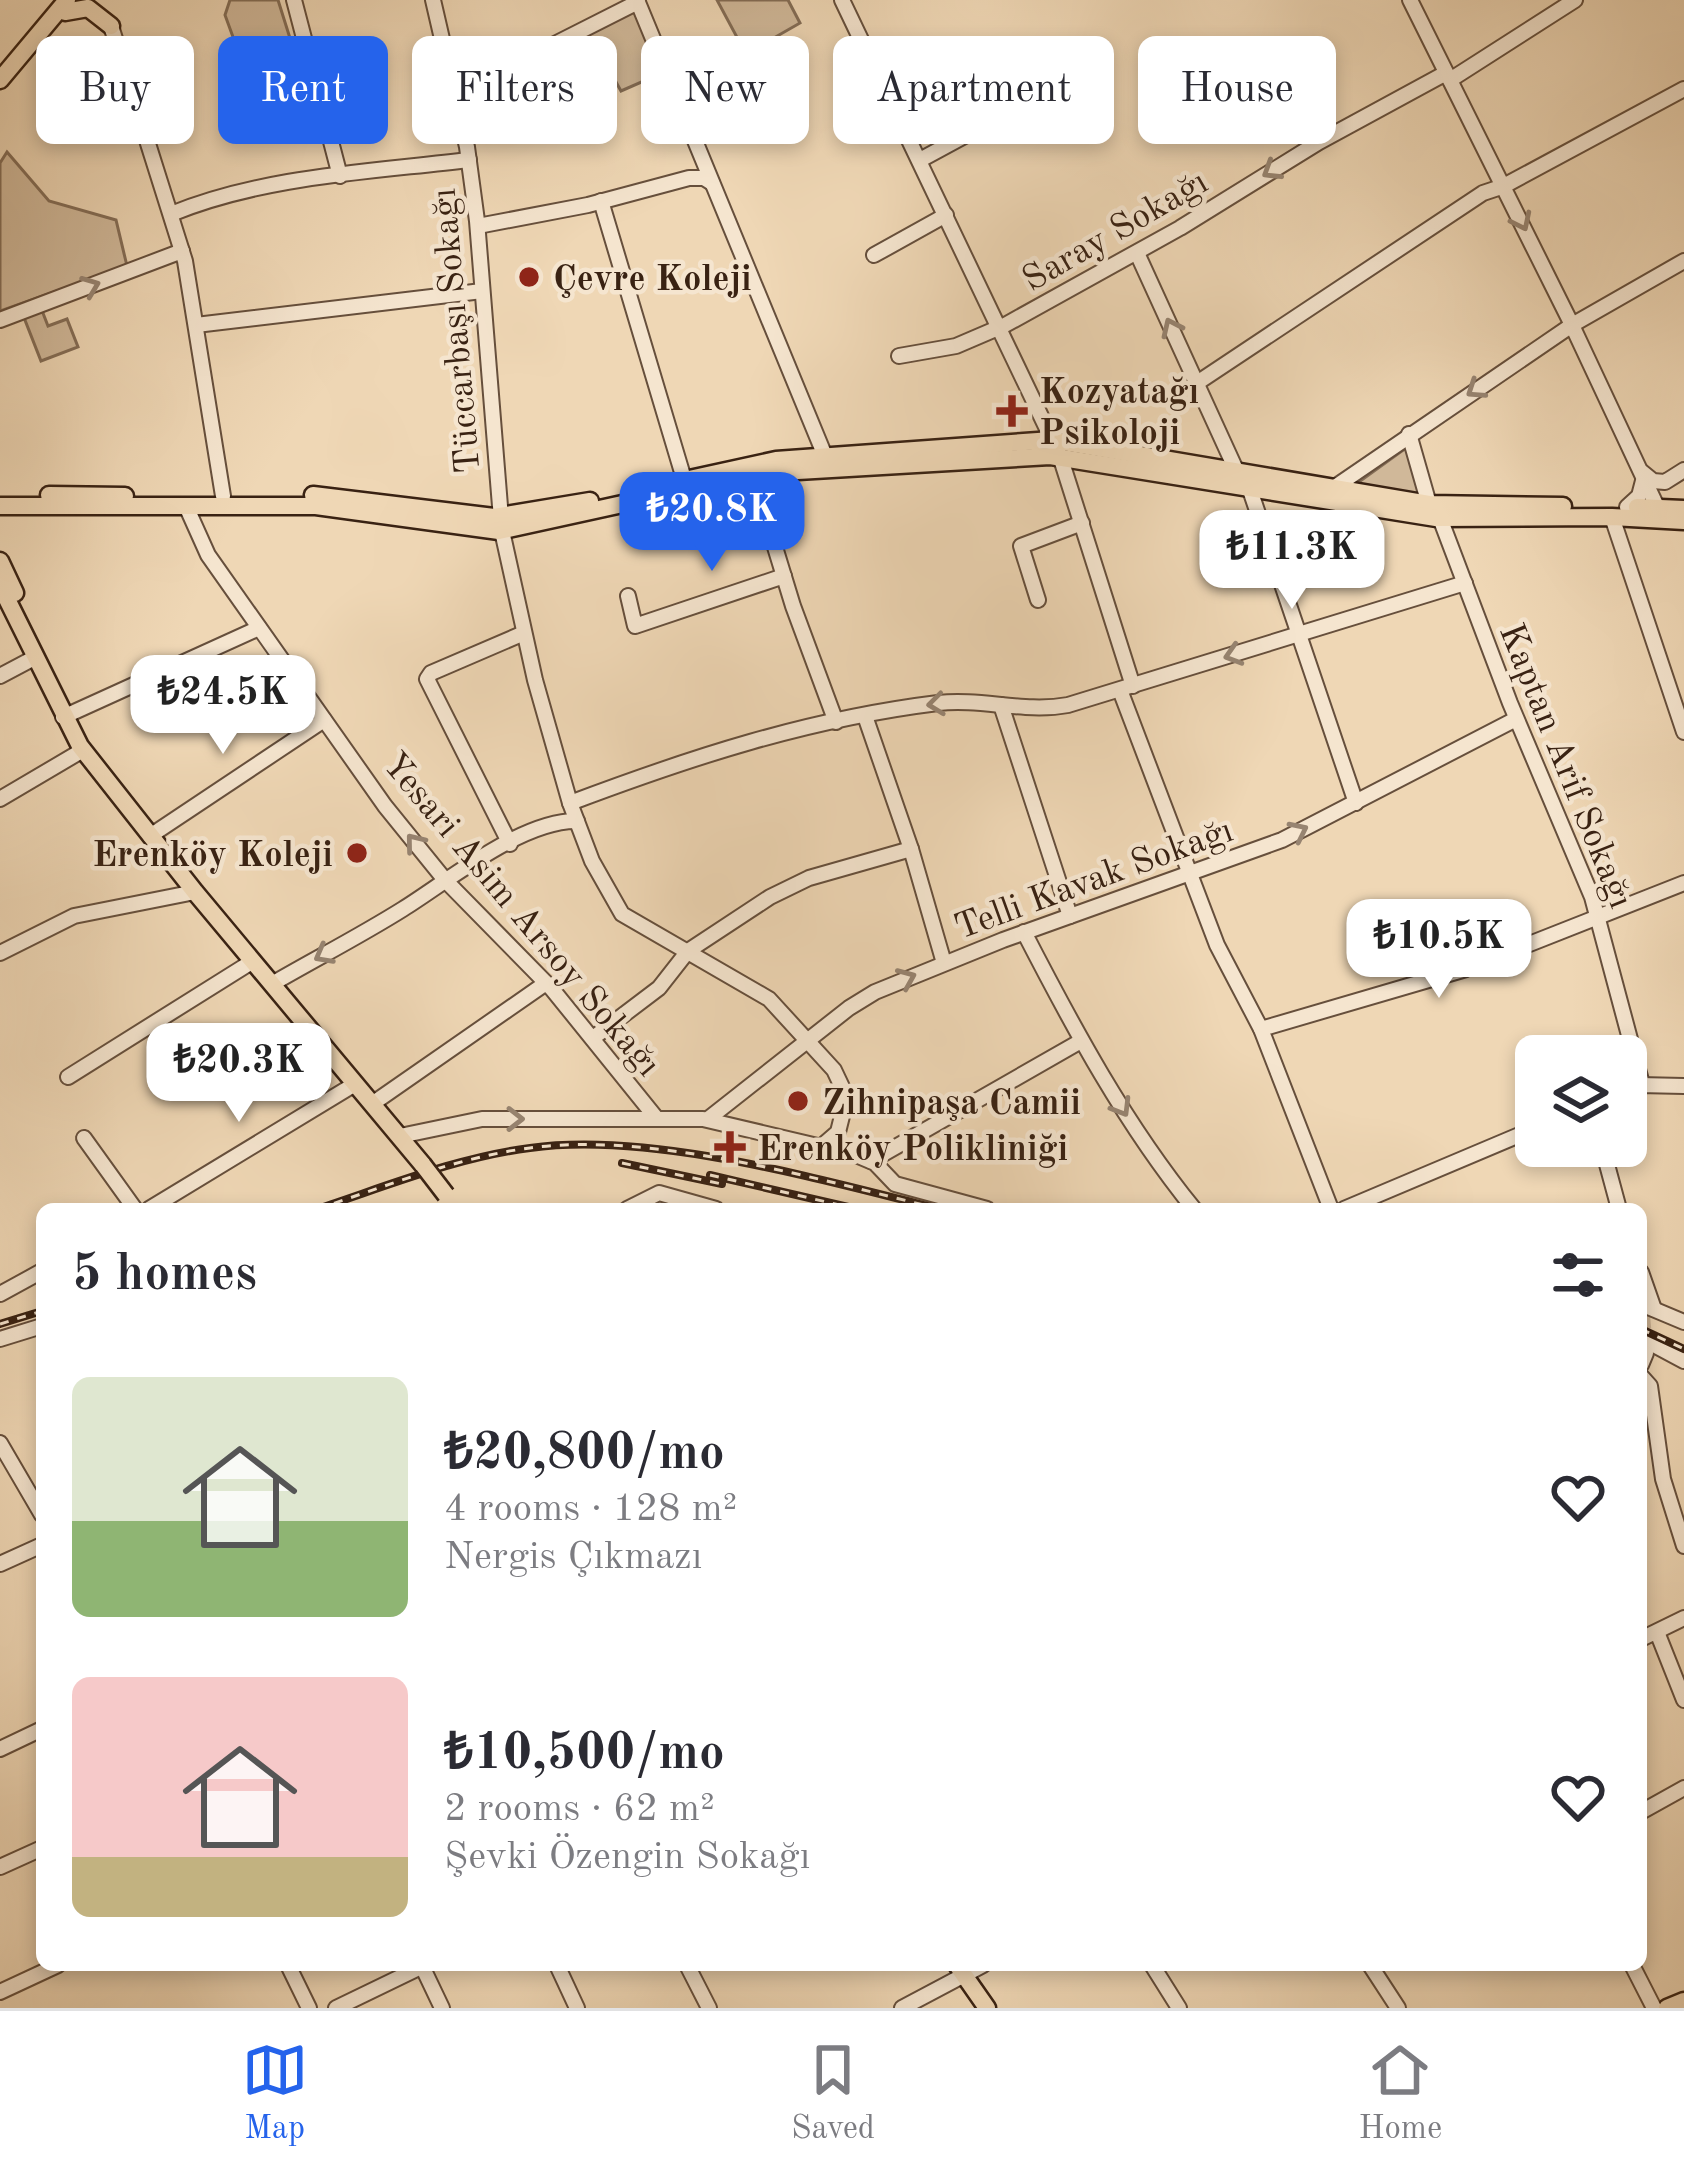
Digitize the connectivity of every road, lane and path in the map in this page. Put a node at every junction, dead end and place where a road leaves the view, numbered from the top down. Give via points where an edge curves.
1 (101, 0) edge
2 (294, 0) edge
3 (434, 0) edge
4 (842, 0) edge
5 (1410, 0) edge
6 (1575, 0) edge
7 (638, 1) edge
8 (70, 4) edge
9 (111, 26) junction
10 (442, 36) edge
11 (570, 36) edge
12 (1448, 76) junction
13 (0, 80) edge
14 (1684, 89) edge
15 (466, 144) edge
16 (950, 144) edge
17 (469, 160) junction
18 (703, 160) junction
19 (920, 160) junction
20 (340, 176) junction
21 (689, 178) junction
22 (714, 185) junction
23 (1504, 186) junction
24 (601, 201) junction
25 (171, 214) junction
26 (946, 215) junction
27 (478, 226) junction
28 (182, 251) junction
29 (1137, 253) junction
30 (874, 255) dead end
31 (1684, 261) edge
32 (482, 291) junction
33 (0, 320) edge
34 (196, 325) junction
35 (1572, 325) junction
36 (998, 329) junction
37 (899, 356) dead end
38 (1197, 383) junction
39 (1409, 434) junction
40 (1056, 448) junction
41 (825, 456) junction
42 (753, 475) junction
43 (1643, 475) junction
44 (1678, 475) edge
45 (684, 478) junction
46 (1249, 478) junction
47 (1332, 489) junction
48 (223, 496) junction
49 (3, 504) edge
50 (185, 506) junction
51 (1657, 507) junction
52 (1434, 511) junction
53 (1619, 512) junction
54 (1681, 514) edge
55 (1082, 523) junction
56 (501, 524) junction
57 (0, 561) edge
58 (784, 576) junction
59 (1465, 583) junction
60 (0, 585) edge
61 (628, 596) dead end
62 (1038, 601) dead end
63 (259, 628) junction
64 (524, 634) junction
65 (1298, 636) junction
66 (34, 658) junction
67 (0, 676) edge
68 (1126, 688) junction
69 (1677, 690) edge
70 (1001, 705) junction
71 (60, 710) junction
72 (866, 716) junction
73 (1516, 718) junction
74 (324, 720) junction
75 (836, 722) junction
76 (1684, 733) edge
77 (83, 750) junction
78 (0, 799) edge
79 (570, 803) junction
80 (1356, 803) junction
81 (577, 820) junction
82 (552, 823) junction
83 (150, 836) junction
84 (510, 844) junction
85 (911, 848) junction
86 (1190, 874) junction
87 (445, 880) junction
88 (1684, 884) edge
89 (195, 892) junction
90 (1598, 915) junction
91 (1070, 916) junction
92 (1024, 932) junction
93 (688, 952) junction
94 (0, 953) edge
95 (253, 961) junction
96 (944, 963) junction
97 (546, 983) junction
98 (272, 984) junction
99 (1261, 1029) junction
100 (1623, 1035) edge
101 (593, 1038) junction
102 (808, 1040) junction
103 (1081, 1041) junction
104 (68, 1078) dead end
105 (355, 1084) junction
106 (1684, 1086) edge
107 (1647, 1087) edge
108 (372, 1104) junction
109 (657, 1119) junction
110 (708, 1119) junction
111 (841, 1126) junction
112 (400, 1136) junction
113 (1515, 1137) edge
114 (84, 1138) dead end
115 (823, 1145) junction
116 (849, 1153) junction
117 (872, 1161) junction
118 (1607, 1167) edge
119 (665, 1195) junction
120 (451, 1202) edge
121 (131, 1203) edge
122 (159, 1203) edge
123 (638, 1203) edge
124 (671, 1203) edge
125 (694, 1203) edge
126 (966, 1203) edge
127 (1189, 1203) edge
128 (1329, 1203) edge
129 (1358, 1203) edge
130 (1617, 1203) edge
131 (36, 1274) edge
132 (0, 1294) edge
133 (1647, 1307) edge
134 (1682, 1319) edge
135 (36, 1329) edge
136 (0, 1339) edge
137 (1647, 1353) edge
138 (1684, 1361) edge
139 (1647, 1383) edge
140 (0, 1443) edge
141 (36, 1505) edge
142 (1684, 1546) edge
143 (36, 1548) edge
144 (0, 1564) edge
145 (1684, 1618) edge
146 (1657, 1632) junction
147 (1647, 1637) edge
148 (1684, 1700) edge
149 (36, 1732) edge
150 (0, 1749) edge
151 (1684, 1788) edge
152 (1647, 1809) edge
153 (36, 1851) edge
154 (0, 1867) edge
155 (45, 1971) edge
156 (291, 1971) edge
157 (413, 1971) edge
158 (425, 1971) edge
159 (559, 1971) edge
160 (690, 1971) edge
161 (958, 1971) edge
162 (961, 1971) edge
163 (1156, 1971) edge
164 (1374, 1971) edge
165 (1635, 1971) edge
166 (0, 1992) edge
167 (1684, 2001) edge
168 (309, 2008) edge
169 (336, 2008) edge
170 (442, 2008) edge
171 (577, 2008) edge
172 (709, 2008) edge
173 (902, 2008) edge
174 (987, 2008) edge
175 (1179, 2008) edge
176 (1398, 2008) edge
177 (1654, 2008) edge
178 (1667, 2008) edge

1 - 9 main road
2 - 20 street
3 - 10 street, Tüccarbaşı Sokağı
4 - 19 street
5 - 12 street
6 - 12 street, Saray Sokağı
7 - 11 street
7 - 18 street
8 - 9 main road
8 - 13 main road
9 - 25 street
12 - 23 street
12 -> 29 street, Saray Sokağı via 1319,142
14 - 23 street
15 - 17 street, Tüccarbaşı Sokağı
16 - 19 street
17 - 20 street
17 - 27 street, Tüccarbaşı Sokağı
18 - 21 street
18 - 22 street
19 - 26 street
20 - 25 street via 233,192
21 - 22 street
21 - 24 street
22 - 41 street
23 -> 35 street
23 - 38 street
24 - 27 street
24 - 45 street
25 - 28 street
26 - 30 street
26 - 36 street
27 - 32 street, Tüccarbaşı Sokağı
33 -> 28 street
28 - 34 street
29 - 36 street, Saray Sokağı
38 -> 29 street
31 - 35 street
32 - 34 street
32 - 56 street, Tüccarbaşı Sokağı
34 - 48 street
35 -> 39 street
35 - 43 street
36 - 37 street, Saray Sokağı
36 - 40 street
38 - 46 street
39 - 47 street
39 - 52 street, Kaptan Arif Sokağı
40 - 41 main road
40 - 42 main road
40 - 46 main road
40 - 55 street
41 - 45 main road
42 - 56 main road
42 - 58 street
43 - 44 street via 1655,482
43 - 51 street
43 - 53 street via 1640,493
44 - 54 street via 1667,495
45 - 56 main road
46 - 47 main road
46 - 52 main road
46 - 65 street
47 - 52 main road
48 - 49 main road
48 - 56 main road via 332,496
49 - 50 main road
50 - 56 main road via 323,507
50 - 63 street, Yesari Asim Arsoy Sokağı
51 - 53 main road
51 - 54 main road
52 - 53 main road
52 - 59 street, Kaptan Arif Sokağı
53 - 54 main road
53 - 69 street
55 - 62 street via 1021,546
55 - 68 street
56 - 64 street, Tüccarbaşı Sokağı
57 - 71 main road
58 - 61 street via 635,626
58 - 75 street
59 - 65 street
59 - 73 street, Kaptan Arif Sokağı
60 - 66 main road
63 - 71 street
63 - 74 street, Yesari Asim Arsoy Sokağı
64 - 79 street, Tüccarbaşı Sokağı
64 - 84 street via 427,678
65 -> 68 street
65 - 80 street
66 - 67 street
66 - 71 main road
68 - 70 street via 1060,707
68 - 86 street
69 - 76 street
70 -> 72 street via 952,702
70 - 91 street
71 - 77 main road
72 - 75 street
72 - 85 street
73 - 80 street, Telli Kavak Sokağı
73 - 90 street, Kaptan Arif Sokağı
74 - 83 street
87 -> 74 street, Yesari Asim Arsoy Sokağı
75 - 79 street via 727,746
77 - 78 street
77 - 83 main road
79 - 81 street, Tüccarbaşı Sokağı
79 - 82 street
86 -> 80 street, Telli Kavak Sokağı
81 - 82 street
81 - 93 street, Tüccarbaşı Sokağı via 619,911
82 - 84 street
83 - 89 main road
84 - 87 street
85 - 93 street via 809,878
85 - 96 street
86 - 91 street, Telli Kavak Sokağı
86 - 99 street
87 - 97 street, Yesari Asim Arsoy Sokağı
87 -> 98 street
88 - 90 street
89 - 94 street via 74,916
89 - 95 main road
90 - 99 street via 1466,969
90 - 100 street, Kaptan Arif Sokağı
91 - 92 street, Telli Kavak Sokağı
92 - 96 street, Telli Kavak Sokağı
92 - 103 street
93 - 101 street via 659,988
93 - 102 street, Tüccarbaşı Sokağı via 770,999
95 - 98 main road
95 - 104 street
102 -> 96 street, Telli Kavak Sokağı via 864,998
97 - 101 street, Yesari Asim Arsoy Sokağı
97 - 108 street
98 - 105 main road
99 - 128 street
101 - 109 street, Yesari Asim Arsoy Sokağı
102 - 110 street, Telli Kavak Sokağı
102 - 111 street, Tüccarbaşı Sokağı via 842,1084
103 - 117 street
103 -> 127 street
105 - 108 main road
105 - 122 street
106 - 107 street, Kaptan Arif Sokağı
108 - 112 main road
109 - 110 street
112 -> 109 street via 482,1119
110 - 115 street
111 - 115 street
111 - 116 street, Tüccarbaşı Sokağı
112 - 120 main road, bridge
113 - 129 street
114 - 121 street
115 - 116 street
116 - 117 street
117 - 126 street via 895,1184
118 - 130 street
119 - 123 street
119 - 124 street
119 - 125 street
131 - 132 street
133 - 134 street
135 - 136 street
137 - 138 street
139 - 142 street
140 - 141 street
143 - 144 street
145 - 146 street
146 - 147 street
146 - 148 street
149 - 150 street
151 - 152 street
153 - 154 street
155 - 166 street
156 - 168 street
157 - 169 street
158 - 170 street
159 - 171 street
160 - 172 street
161 - 173 street
162 - 174 main road
163 - 175 street
164 - 176 street
165 - 177 street
167 - 178 main road

